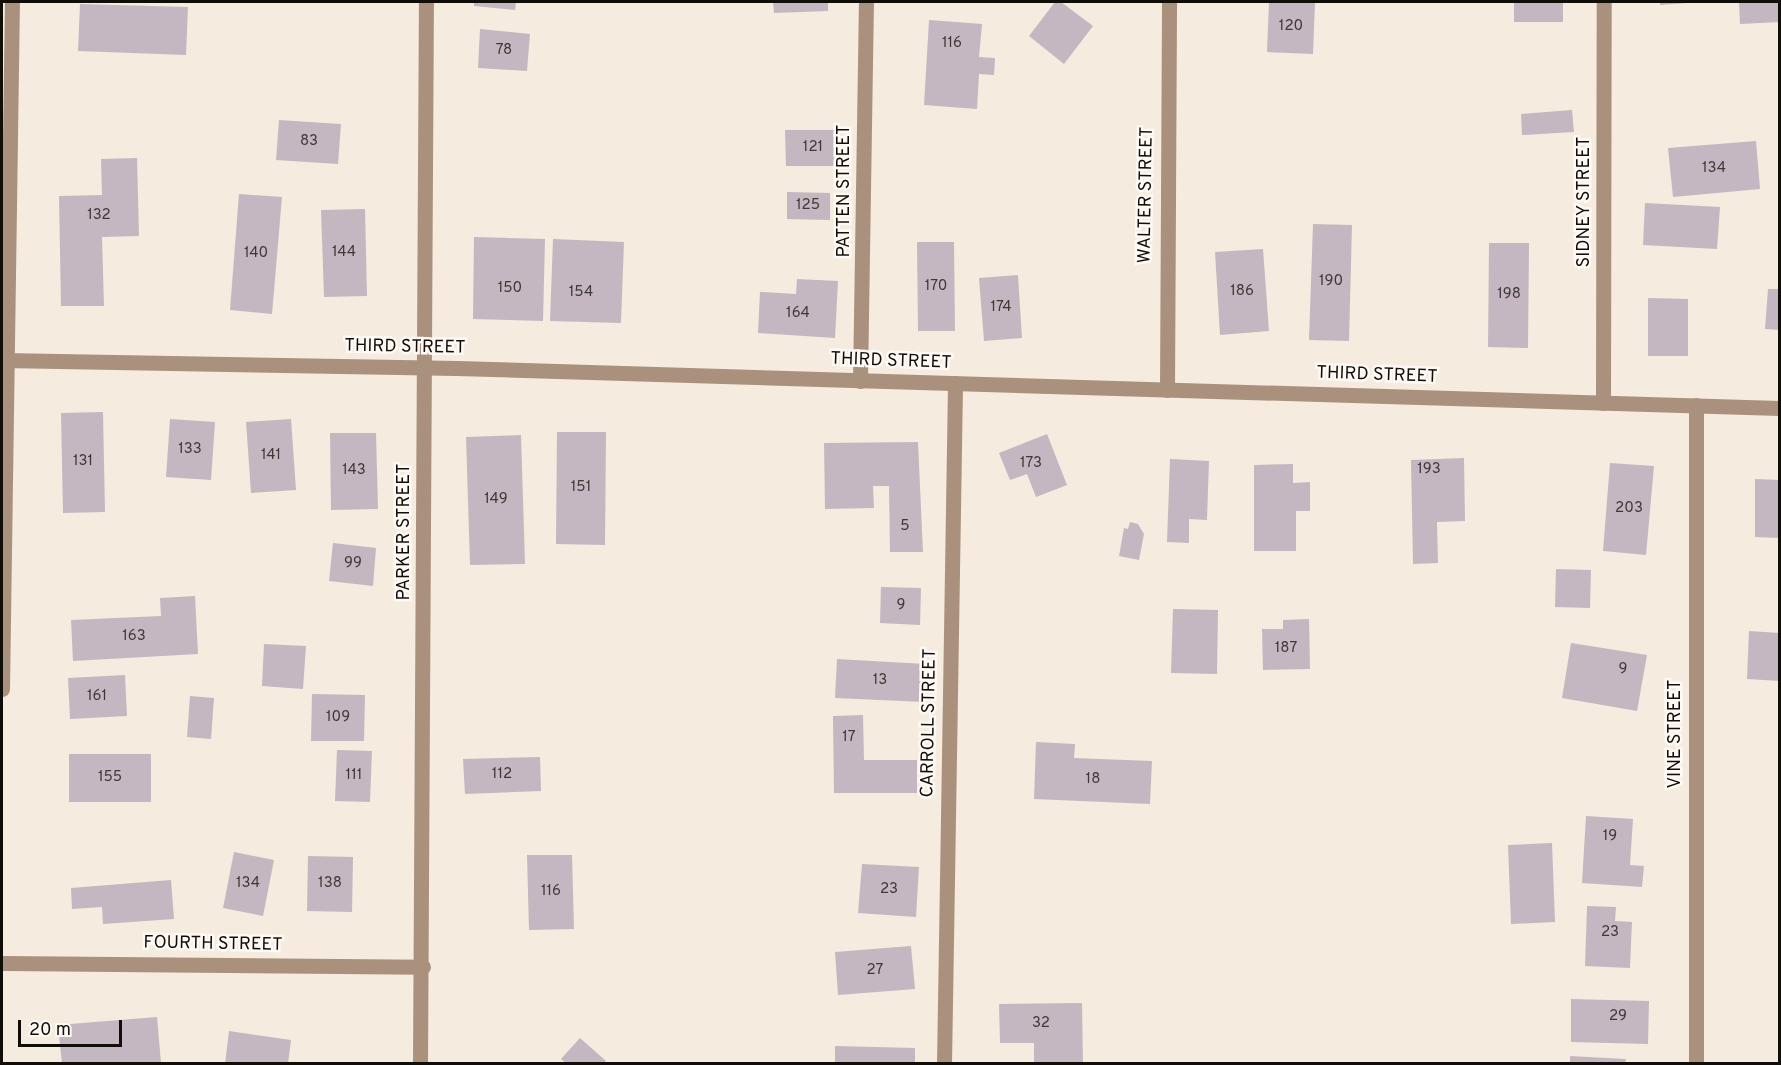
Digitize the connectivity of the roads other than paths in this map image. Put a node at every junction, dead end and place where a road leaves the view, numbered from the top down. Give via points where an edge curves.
1 (12, 2) edge
2 (426, 2) edge
3 (866, 2) edge
4 (1169, 2) edge
5 (1604, 2) edge
6 (3, 360) edge
7 (424, 368) junction
8 (860, 381) junction
9 (955, 383) junction
10 (1167, 390) junction
11 (1603, 403) junction
12 (1696, 405) junction
13 (1779, 408) edge
14 (2, 689) edge
15 (2, 963) edge
16 (423, 967) junction
17 (420, 1064) edge
18 (944, 1064) edge
19 (1695, 1064) edge

1 - 6 street
2 - 7 street, PARKER STREET
3 - 8 street, PATTEN STREET
4 - 10 street, WALTER STREET
5 - 11 street, SIDNEY STREET
6 - 7 street, THIRD STREET
6 - 14 street
7 - 8 street, THIRD STREET
7 - 16 street, PARKER STREET
8 - 9 street, THIRD STREET
9 - 10 street, THIRD STREET
9 - 18 street, CARROLL STREET
10 - 11 street, THIRD STREET
11 - 12 street, THIRD STREET
12 - 13 street, THIRD STREET
12 - 19 street, VINE STREET
15 - 16 street, FOURTH STREET
16 - 17 street, PARKER STREET

